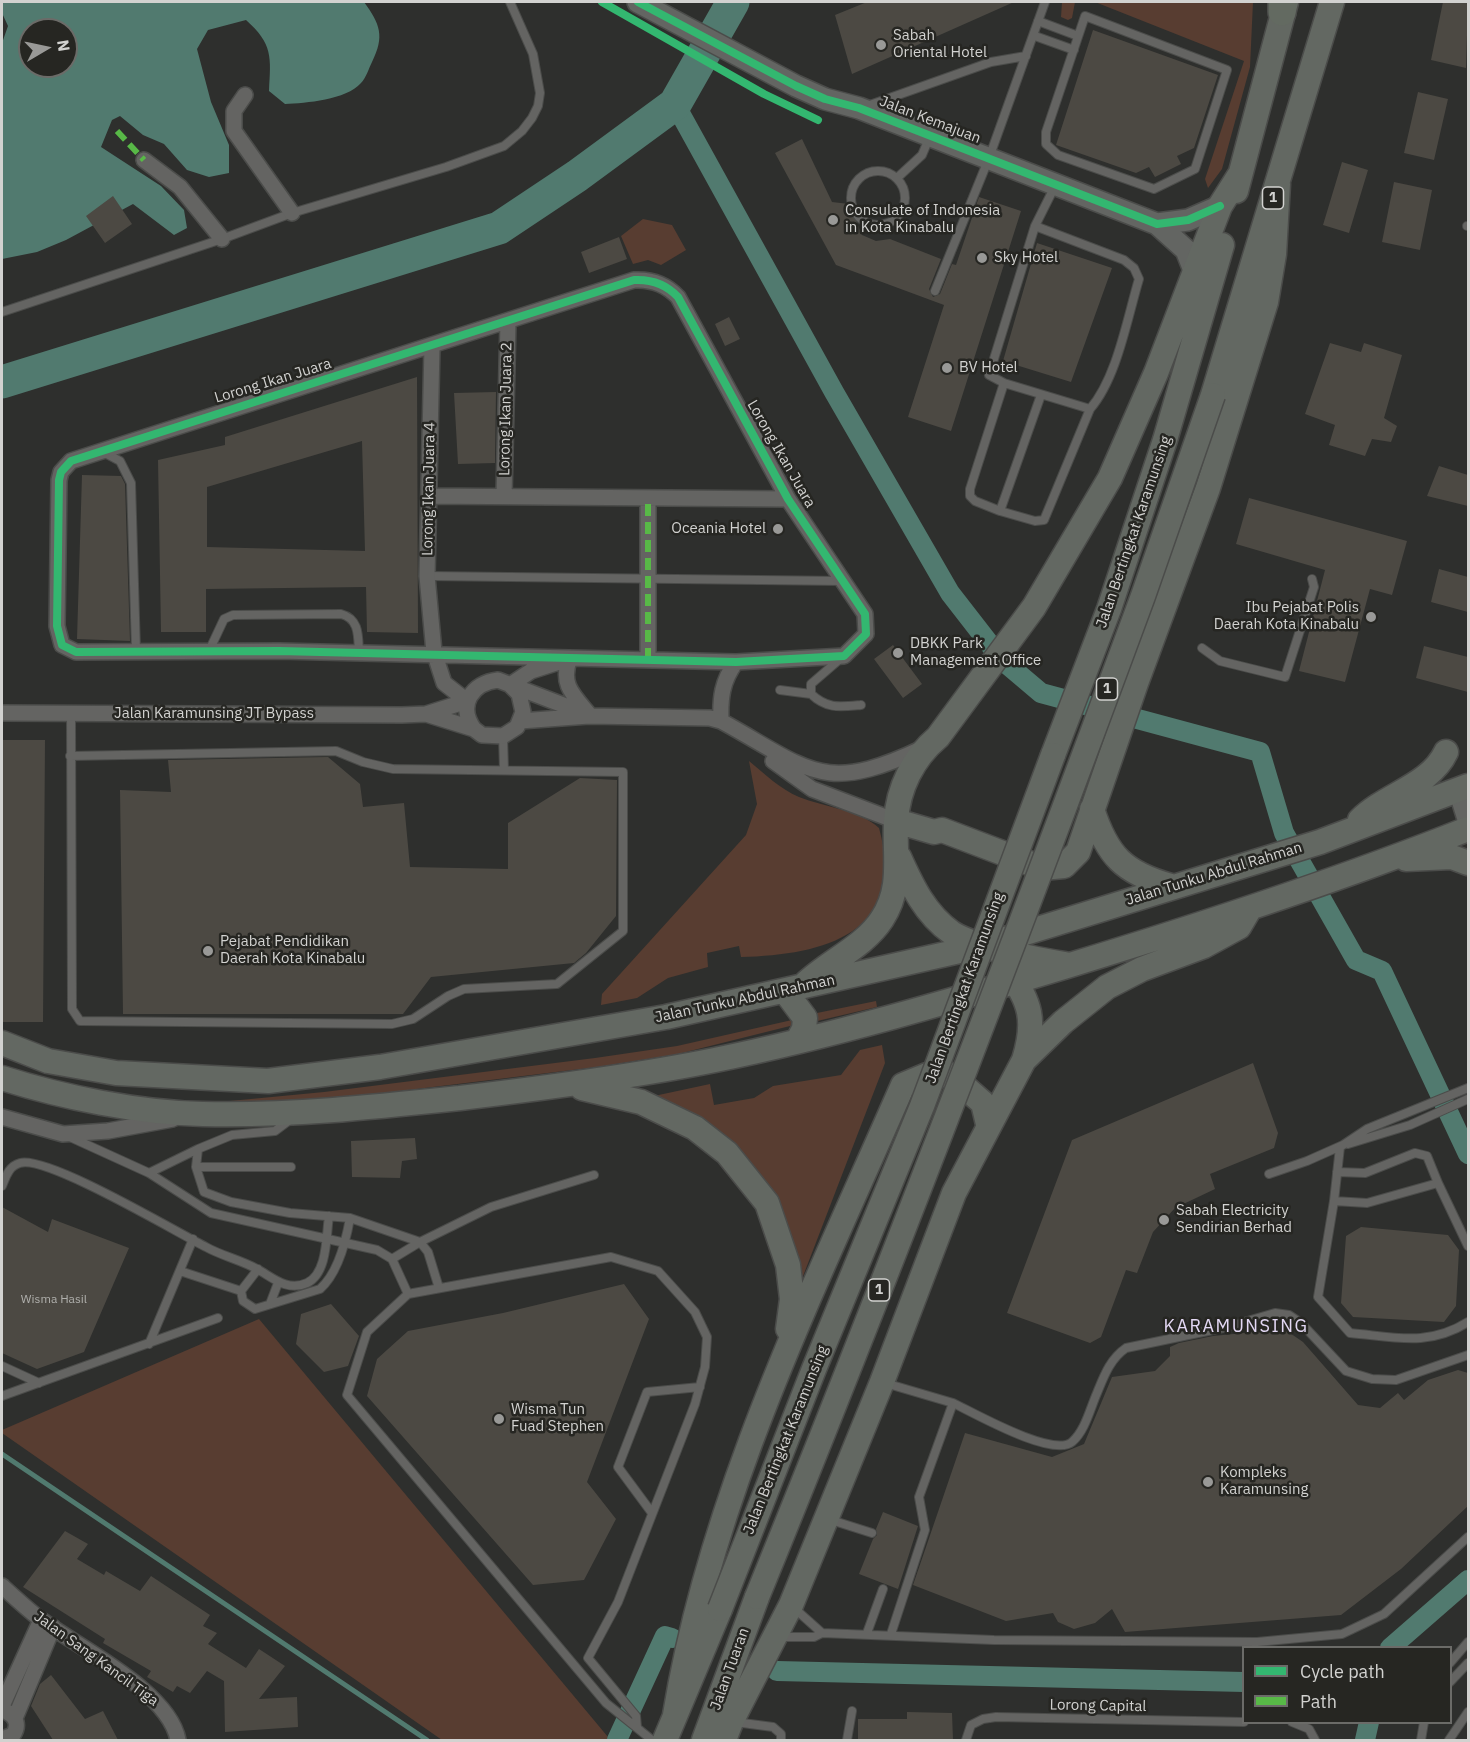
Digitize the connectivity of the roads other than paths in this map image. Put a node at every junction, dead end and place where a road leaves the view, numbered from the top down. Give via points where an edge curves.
1 (510, 2) edge
2 (1045, 2) edge
3 (1332, 2) edge
4 (645, 5) edge
5 (1283, 5) edge
6 (1038, 21) junction
7 (1035, 36) junction
8 (1078, 36) junction
9 (1074, 50) junction
10 (1026, 56) junction
11 (245, 95) dead end
12 (859, 108) junction
13 (930, 135) junction
14 (989, 158) junction
15 (144, 160) dead end
16 (1239, 176) junction
17 (897, 178) junction
18 (1278, 184) junction
19 (1055, 186) junction
20 (1220, 206) junction
21 (292, 213) junction
22 (1157, 224) junction
23 (1035, 226) junction
24 (222, 239) junction
25 (1195, 273) junction
26 (935, 291) dead end
27 (2, 312) edge
28 (508, 322) junction
29 (432, 346) junction
30 (1004, 383) junction
31 (1041, 395) junction
32 (1090, 409) junction
33 (99, 451) junction
34 (429, 496) junction
35 (504, 496) junction
36 (648, 498) junction
37 (788, 499) junction
38 (1000, 511) junction
39 (427, 576) junction
40 (648, 579) junction
41 (1312, 579) dead end
42 (844, 582) junction
43 (1202, 648) dead end
44 (136, 651) junction
45 (209, 651) junction
46 (359, 653) junction
47 (434, 655) junction
48 (843, 656) junction
49 (570, 658) junction
50 (648, 660) junction
51 (736, 662) junction
52 (510, 685) junction
53 (780, 690) dead end
54 (811, 693) junction
55 (467, 701) junction
56 (861, 705) dead end
57 (2, 712) edge
58 (71, 713) junction
59 (426, 714) junction
60 (590, 716) junction
61 (520, 721) junction
62 (725, 723) junction
63 (474, 729) junction
64 (503, 736) junction
65 (926, 747) junction
66 (1446, 752) dead end
67 (70, 756) junction
68 (504, 770) junction
69 (905, 783) junction
70 (1464, 788) edge
71 (1092, 809) junction
72 (1468, 819) edge
73 (896, 820) junction
74 (1468, 829) edge
75 (942, 830) junction
76 (1351, 831) junction
77 (898, 855) junction
78 (1392, 859) junction
79 (1468, 863) edge
80 (1172, 886) junction
81 (1250, 908) junction
82 (986, 945) junction
83 (1070, 965) junction
84 (1016, 981) junction
85 (792, 990) junction
86 (798, 1040) junction
87 (2, 1043) edge
88 (1024, 1060) junction
89 (2, 1078) edge
90 (570, 1085) junction
91 (1468, 1088) edge
92 (1468, 1100) edge
93 (300, 1113) junction
94 (200, 1114) junction
95 (2, 1117) edge
96 (988, 1124) junction
97 (63, 1134) junction
98 (1342, 1146) junction
99 (198, 1149) junction
100 (196, 1167) junction
101 (291, 1167) dead end
102 (1337, 1172) junction
103 (149, 1173) junction
104 (1269, 1174) dead end
105 (594, 1175) dead end
106 (1438, 1183) junction
107 (2, 1186) edge
108 (1334, 1201) junction
109 (329, 1216) junction
110 (350, 1218) junction
111 (326, 1237) junction
112 (193, 1239) junction
113 (346, 1241) junction
114 (420, 1242) junction
115 (1468, 1246) edge
116 (392, 1259) junction
117 (258, 1269) junction
118 (180, 1270) junction
119 (278, 1282) junction
120 (439, 1288) junction
121 (241, 1290) junction
122 (408, 1294) junction
123 (270, 1304) junction
124 (218, 1318) dead end
125 (1468, 1322) edge
126 (149, 1344) junction
127 (785, 1355) junction
128 (1468, 1355) edge
129 (2, 1366) edge
130 (882, 1382) junction
131 (39, 1383) junction
132 (700, 1387) junction
133 (2, 1396) edge
134 (953, 1403) junction
135 (652, 1513) junction
136 (826, 1518) junction
137 (872, 1533) dead end
138 (1468, 1537) edge
139 (2, 1586) edge
140 (883, 1589) dead end
141 (757, 1597) joint
142 (791, 1605) junction
143 (720, 1609) joint
144 (47, 1623) junction
145 (822, 1633) junction
146 (867, 1634) junction
147 (891, 1634) junction
148 (776, 1637) junction
149 (1468, 1642) edge
150 (1256, 1645) edge
151 (588, 1658) junction
152 (1452, 1661) edge
153 (570, 1662) junction
154 (1468, 1663) edge
155 (1452, 1680) edge
156 (2, 1706) edge
157 (852, 1711) dead end
158 (1468, 1713) edge
159 (8, 1715) edge
160 (675, 1715) junction
161 (1242, 1722) edge
162 (1297, 1724) edge
163 (1424, 1724) edge
164 (638, 1727) junction
165 (728, 1731) edge
166 (2, 1739) edge
167 (178, 1740) edge
168 (652, 1740) edge
169 (665, 1740) edge
170 (704, 1740) edge
171 (781, 1740) edge
172 (847, 1740) edge
173 (966, 1740) edge
174 (1315, 1740) edge
175 (1421, 1740) edge
176 (1449, 1740) edge

1 - 21 lane via 532,54 540,93 538,106 522,131 504,146
2 - 6 lane
3 - 18 main road, 1
4 - 12 street, Jalan Kemajuan via 775,75 825,99
5 - 16 main road, 1
6 - 7 lane
6 - 8 lane
7 - 9 lane
7 - 10 lane
8 - 9 lane
8 - 9 lane via 1085,16 1227,70 1195,169 1154,189 1051,150 1046,144 1046,132
10 - 12 lane via 992,62
10 - 14 lane
11 - 21 street via 234,111 234,131
12 - 13 street, Jalan Kemajuan
13 - 14 street, Jalan Kemajuan
13 - 17 lane via 922,155
14 - 19 street, Jalan Kemajuan
14 - 26 lane
15 - 24 street via 180,187
16 - 20 main road
16 - 143 main road, Jalan Bertingkat Karamunsing / 1, bridge via 1190,360 1109,609 922,1106
17 - 17 lane via 905,195 895,220 878,226 860,219 851,204 852,187 857,180 872,171
18 - 71 main road via 1274,254 1266,302 1208,488
18 - 141 main road, Jalan Bertingkat Karamunsing / 1, bridge via 1213,395 1143,595 1000,982
19 - 22 street, Jalan Kemajuan
19 - 23 lane
20 - 22 street, Jalan Kemajuan via 1188,220
20 - 25 main road
21 - 24 lane
22 - 25 street via 1186,250
23 - 30 lane via 989,368 993,379
23 - 32 lane via 1124,260 1139,279 1109,377 1101,397
24 - 27 lane
25 - 65 main road via 1110,478 1034,607 938,737
28 - 29 street, Lorong Ikan Juara
28 - 35 street, Lorong Ikan Juara 2
28 - 37 street, Lorong Ikan Juara via 634,280 670,289 681,302
29 - 33 street, Lorong Ikan Juara
29 - 34 street, Lorong Ikan Juara 4
30 - 31 lane
30 - 38 lane via 970,489 975,501
31 - 32 lane
31 - 38 lane
32 - 38 lane via 1044,520
33 - 44 lane via 120,461 131,483
33 - 44 street, Lorong Ikan Juara via 71,461 59,480 58,636 62,645 76,652
34 - 35 street
34 - 39 street, Lorong Ikan Juara 4
35 - 36 street
36 - 37 street
36 - 40 street
37 - 42 street, Lorong Ikan Juara
39 - 40 lane
39 - 47 street, Lorong Ikan Juara 4
40 - 42 lane
40 - 50 street
41 - 43 lane via 1314,587 1285,677 1220,661
42 - 48 street, Lorong Ikan Juara via 866,614 868,628 862,640
44 - 45 street, Lorong Ikan Juara
45 - 46 street, Lorong Ikan Juara
45 - 46 lane via 224,619 233,615 341,614 357,627
46 - 47 street, Lorong Ikan Juara
47 - 49 street, Lorong Ikan Juara
47 - 55 street, Lorong Ikan Juara 4 via 444,683
48 - 51 street, Lorong Ikan Juara
48 - 54 lane via 811,684
49 - 50 street, Lorong Ikan Juara
49 - 52 street via 531,671
49 - 60 street via 565,672 567,683
50 - 51 street, Lorong Ikan Juara
51 - 62 street via 726,675 720,699
52 - 55 street, Jalan Karamunsing JT Bypass via 498,680 484,682
52 - 60 street, Jalan Karamunsing JT Bypass
52 - 61 street via 523,703
53 - 54 lane
54 - 56 lane via 823,705
55 - 59 street, Jalan Karamunsing JT Bypass
55 - 63 street via 467,718
57 - 58 street, Jalan Karamunsing JT Bypass
58 - 59 street, Jalan Karamunsing JT Bypass
58 - 67 lane
59 - 63 street, Jalan Karamunsing JT Bypass
60 - 61 street, Jalan Karamunsing JT Bypass
60 - 62 street, Jalan Karamunsing JT Bypass via 710,718
61 - 64 street
62 - 65 street, Jalan Karamunsing JT Bypass via 794,764 831,774 880,767
62 - 73 street via 812,789
63 - 64 street, Jalan Karamunsing JT Bypass via 493,737
64 - 68 lane
65 - 69 main road
66 - 76 main road via 1428,776 1371,809
67 - 68 lane via 336,752 393,769
67 - 68 lane via 72,1009 80,1021 392,1024 413,1019 464,989 557,984 623,931 623,772
69 - 73 main road
69 - 75 main road via 921,813 939,823
70 - 72 street
70 - 76 main road, Jalan Tunku Abdul Rahman
71 - 75 main road via 1078,852 1064,866 1053,868 1042,868
71 - 80 main road via 1112,855 1143,877
73 - 75 main road via 934,832
73 - 77 main road
74 - 78 main road
76 - 80 main road, Jalan Tunku Abdul Rahman
77 - 82 main road via 915,893 931,914 953,934
77 - 85 main road via 898,878 882,918 870,934
78 - 79 main road via 1452,857
78 - 81 main road
80 - 82 main road, Jalan Tunku Abdul Rahman
81 - 83 main road
81 - 88 main road via 1239,927 1107,987
82 - 83 main road
82 - 84 main road
82 - 85 main road, Jalan Tunku Abdul Rahman
83 - 84 main road
84 - 86 main road
84 - 88 main road via 1031,1014 1030,1043
85 - 86 main road via 805,1018
85 - 87 main road, Jalan Tunku Abdul Rahman via 666,1017 391,1065 268,1081 116,1073 48,1061
86 - 90 main road via 716,1060
88 - 96 main road
89 - 94 main road via 129,1106
90 - 93 main road
90 - 127 main road via 641,1102 695,1128 727,1153 767,1203 788,1265 792,1299
91 - 98 lane via 1367,1128
92 - 98 lane via 1410,1125
93 - 94 main road
93 - 99 lane via 275,1131 231,1135
94 - 97 street via 108,1131
95 - 97 street
96 - 127 main road via 983,1103 951,1076 927,1074 903,1085
96 - 130 main road via 954,1193
97 - 103 lane
98 - 102 lane
98 - 104 lane
99 - 100 lane
99 - 103 lane
100 - 101 lane
100 - 109 lane via 204,1192 231,1202
102 - 106 lane via 1365,1173 1415,1153 1427,1156
102 - 108 lane
103 - 111 lane via 211,1213
105 - 114 lane via 491,1207
106 - 108 lane via 1367,1203
106 - 115 lane
107 - 112 lane via 10,1168 22,1162 40,1165
108 - 125 lane via 1318,1297 1350,1333 1427,1340
109 - 110 lane
109 - 111 lane
110 - 113 lane
110 - 114 lane
111 - 113 lane
111 - 119 lane via 325,1253 315,1276 306,1283
112 - 117 lane
112 - 118 lane
113 - 116 lane
113 - 123 lane via 320,1289
114 - 116 lane
114 - 120 lane via 428,1251
116 - 122 lane
117 - 119 lane
117 - 121 lane
118 - 121 lane
118 - 126 lane
119 - 123 lane
120 - 122 lane
120 - 132 lane via 611,1257 658,1271 695,1312 707,1337
121 - 123 lane via 249,1307
122 - 153 lane via 367,1332 347,1395
124 - 126 lane
126 - 131 lane
127 - 160 main road via 715,1547 686,1647
128 - 134 lane via 1396,1380 1372,1379 1346,1371 1301,1323 1289,1315 1275,1313 1126,1348 1115,1356 1080,1434 1070,1444 1055,1447 1017,1434
129 - 131 lane
130 - 134 lane
130 - 136 main road
131 - 133 lane
132 - 135 lane
132 - 135 lane via 647,1392 618,1467
134 - 147 lane via 919,1497 925,1530
135 - 151 lane via 618,1602
136 - 137 lane
136 - 142 main road
138 - 150 lane via 1384,1614 1342,1634
139 - 144 street, Jalan Sang Kancil Tiga
140 - 146 lane
141 - 170 main road, Jalan Tuaran / 1
142 - 145 lane
142 - 148 main road
143 - 160 main road, Jalan Tuaran / 1
144 - 156 street
144 - 159 street
144 - 167 street, Jalan Sang Kancil Tiga via 142,1689 164,1709
145 - 146 lane
145 - 148 lane via 814,1637
146 - 147 lane
147 - 150 lane
148 - 165 main road
149 - 152 lane
151 - 153 lane
151 - 164 lane via 636,1716
153 - 164 lane via 606,1703
154 - 155 lane
157 - 172 lane
158 - 176 lane
159 - 166 street via 16,1731
160 - 169 main road, Jalan Tuaran / 1
161 - 173 lane, Lorong Capital via 996,1717 971,1725
162 - 174 lane via 1309,1729
163 - 175 lane
164 - 168 lane
165 - 171 lane via 773,1727 781,1734

